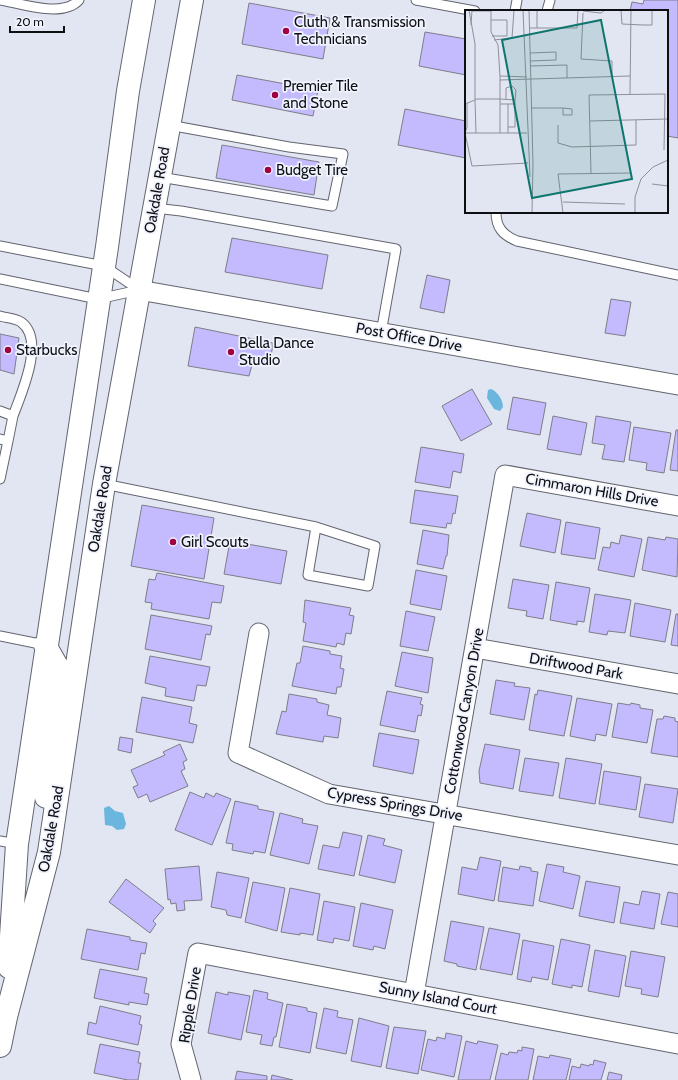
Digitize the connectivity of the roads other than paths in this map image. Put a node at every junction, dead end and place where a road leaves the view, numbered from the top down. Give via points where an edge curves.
1 (1, 0) edge
2 (78, 0) edge
3 (144, 0) edge
4 (192, 0) edge
5 (416, 0) edge
6 (517, 0) edge
7 (550, 0) edge
8 (470, 10) edge
9 (514, 10) edge
10 (547, 10) edge
11 (169, 125) junction
12 (160, 177) junction
13 (154, 208) junction
14 (496, 213) edge
15 (0, 246) edge
16 (104, 266) junction
17 (678, 275) edge
18 (0, 279) edge
19 (139, 290) junction
20 (98, 299) junction
21 (0, 316) edge
22 (381, 333) junction
23 (678, 385) edge
24 (0, 411) edge
25 (13, 416) junction
26 (4, 440) edge
27 (505, 475) joint
28 (0, 480) edge
29 (104, 484) junction
30 (678, 506) edge
31 (316, 527) junction
32 (259, 633) dead end
33 (0, 636) edge
34 (46, 645) junction
35 (475, 648) junction
36 (678, 684) edge
37 (446, 814) junction
38 (8, 843) edge
39 (49, 852) junction
40 (678, 855) edge
41 (198, 953) joint
42 (414, 994) junction
43 (6, 1017) junction
44 (678, 1044) edge
45 (0, 1046) edge
46 (192, 1080) edge

1 - 2 lane via 51,10 73,6
3 - 16 main road, Oakdale Road via 128,90
4 - 11 main road, Oakdale Road
5 - 8 lane
6 - 9 lane
7 - 10 lane
11 - 12 main road, Oakdale Road
11 - 12 lane via 343,154 332,206
12 - 13 main road, Oakdale Road
13 - 19 main road, Oakdale Road
13 - 22 lane via 396,249
14 - 17 lane via 497,226 505,235 517,241
15 - 16 lane
16 - 19 lane
16 - 20 main road, Oakdale Road
18 - 20 lane
19 - 20 lane
19 - 22 street, Post Office Drive
19 - 29 main road, Oakdale Road
20 - 34 main road, Oakdale Road
21 - 25 lane via 20,322 28,329 32,339 29,367
22 - 23 street, Post Office Drive
24 - 25 lane
25 - 26 lane
26 - 28 lane
27 - 30 street, Cimmaron Hills Drive
27 - 35 street, Cottonwood Canyon Drive
29 - 31 lane
29 - 39 main road, Oakdale Road
31 - 31 lane via 375,546 368,586 308,575
32 - 37 street, Cypress Springs Drive via 238,753 329,794
33 - 34 lane
34 - 38 main road, Oakdale Road
34 - 39 main road via 58,666 58,686 49,737 45,783
35 - 36 street, Driftwood Park
35 - 37 street, Cottonwood Canyon Drive
37 - 40 street, Cypress Springs Drive
37 - 42 street, Cottonwood Canyon Drive
38 - 43 main road, Oakdale Road
39 - 43 main road, Oakdale Road
41 - 42 street, Sunny Island Court
41 - 46 street, Ripple Drive via 181,1044
42 - 44 street, Sunny Island Court
43 - 45 main road, Oakdale Road

